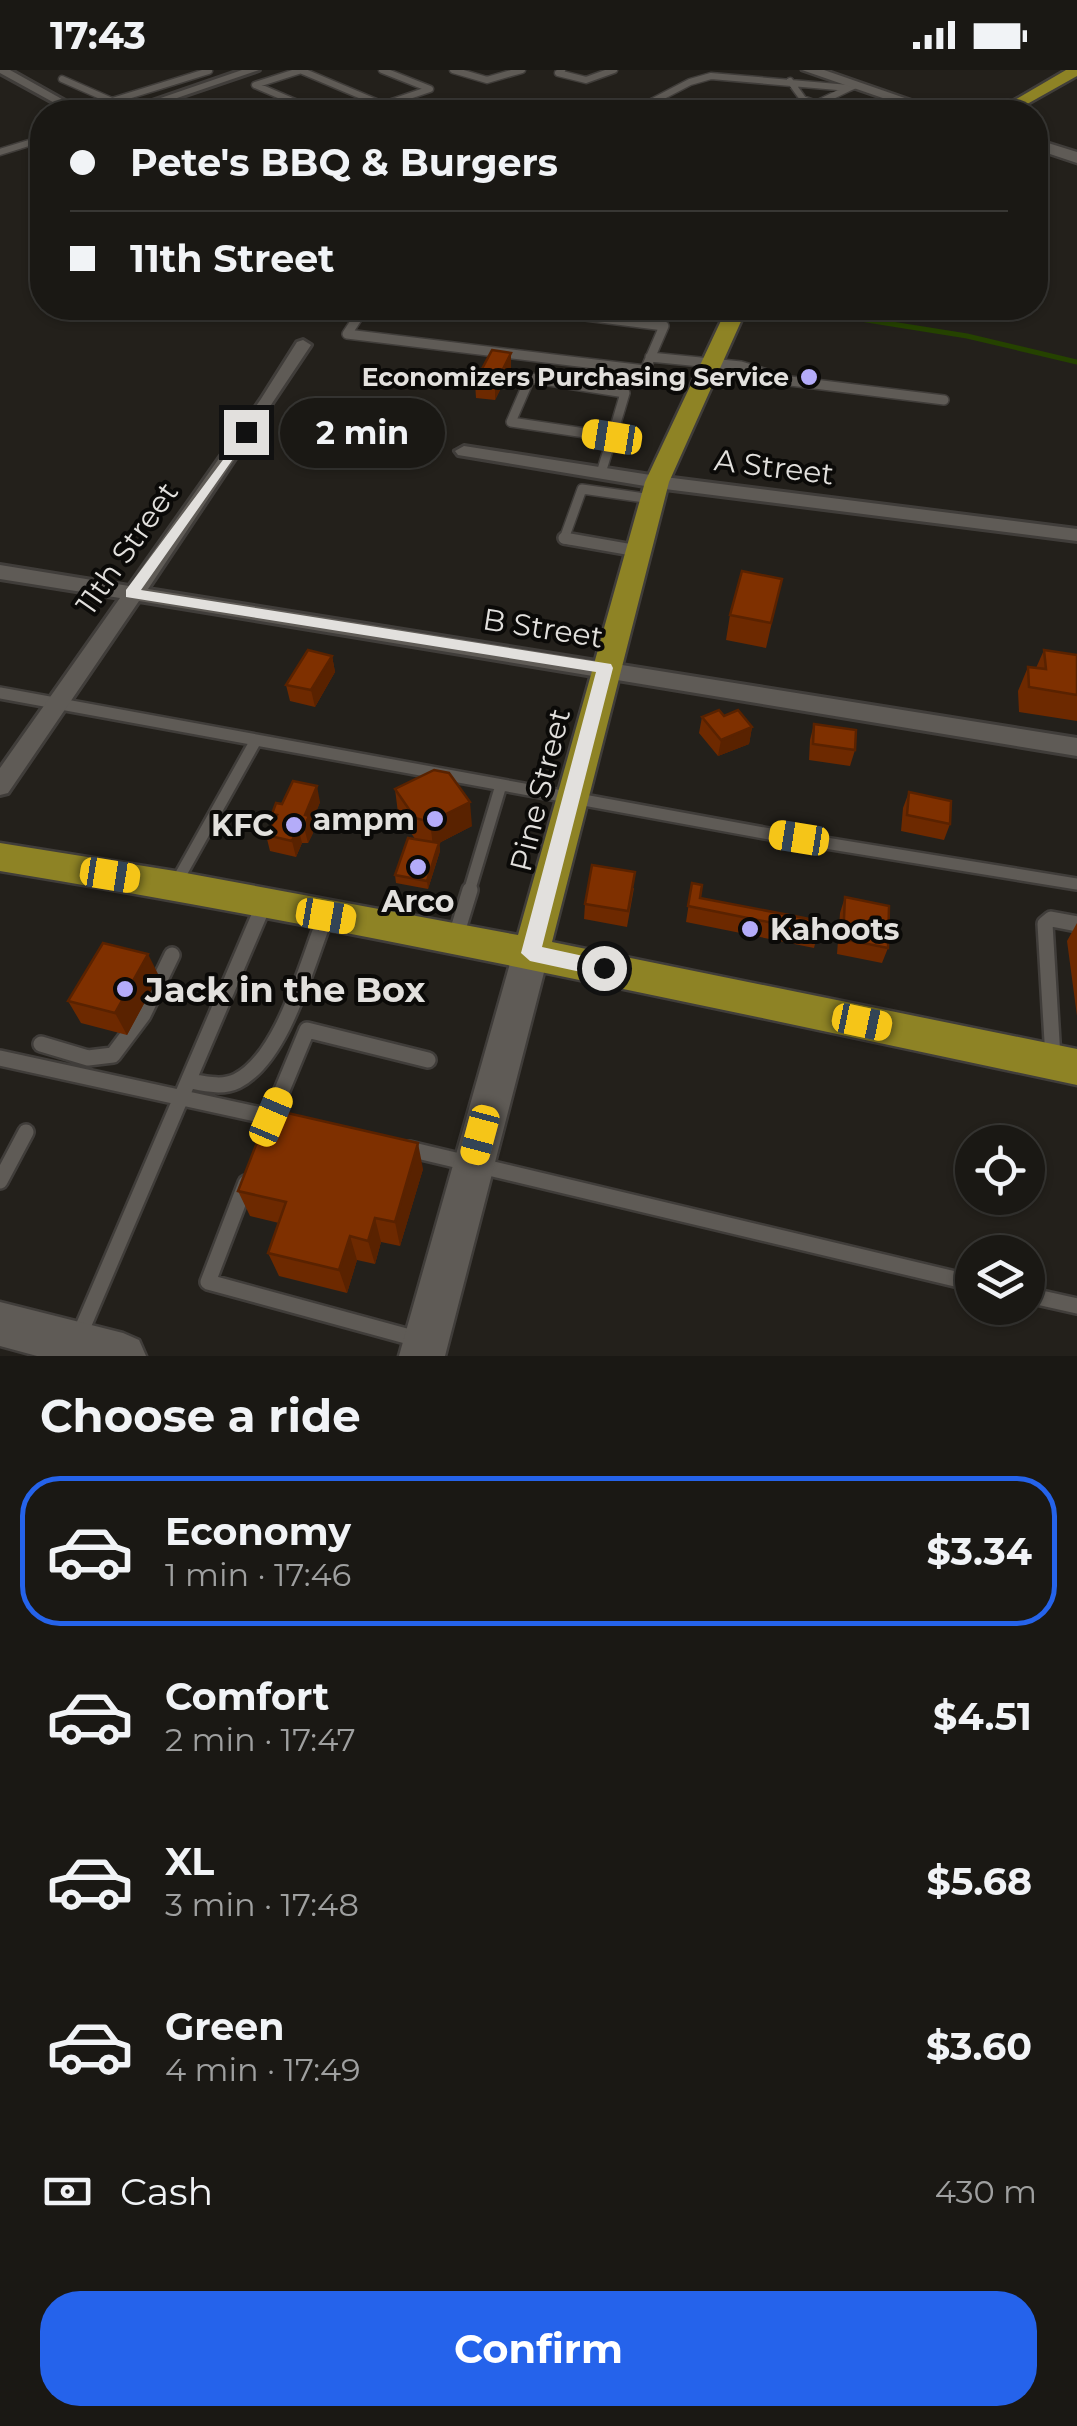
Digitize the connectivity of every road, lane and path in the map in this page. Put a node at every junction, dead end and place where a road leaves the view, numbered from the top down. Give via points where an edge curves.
1 (2, 70) edge
2 (253, 70) edge
3 (301, 70) edge
4 (382, 70) edge
5 (453, 70) edge
6 (522, 70) edge
7 (562, 70) edge
8 (614, 70) edge
9 (810, 70) edge
10 (1077, 70) edge
11 (211, 71) edge
12 (62, 79) dead end
13 (226, 79) junction
14 (790, 80) junction
15 (852, 87) junction
16 (57, 100) edge
17 (110, 100) edge
18 (115, 100) edge
19 (162, 100) edge
20 (291, 100) edge
21 (369, 100) edge
22 (400, 100) edge
23 (654, 100) edge
24 (806, 100) edge
25 (824, 100) edge
26 (897, 100) edge
27 (1023, 100) edge
28 (30, 143) edge
29 (1048, 148) edge
30 (0, 152) edge
31 (1077, 158) edge
32 (356, 320) edge
33 (617, 320) edge
34 (730, 320) edge
35 (303, 345) dead end
36 (650, 357) junction
37 (709, 366) junction
38 (944, 400) dead end
39 (612, 437) junction
40 (464, 452) dead end
41 (601, 473) junction
42 (655, 491) junction
43 (1077, 535) edge
44 (638, 551) junction
45 (0, 572) edge
46 (131, 594) junction
47 (605, 668) junction
48 (0, 693) edge
49 (56, 703) junction
50 (255, 742) junction
51 (1077, 748) edge
52 (501, 785) junction
53 (0, 786) edge
54 (573, 796) junction
55 (0, 857) edge
56 (1077, 884) edge
57 (175, 885) junction
58 (264, 904) junction
59 (326, 916) junction
60 (1077, 924) edge
61 (454, 939) junction
62 (530, 953) junction
63 (172, 955) dead end
64 (41, 1044) dead end
65 (0, 1058) edge
66 (428, 1060) dead end
67 (1065, 1064) edge
68 (191, 1081) junction
69 (184, 1098) junction
70 (271, 1117) junction
71 (289, 1121) edge
72 (26, 1132) dead end
73 (264, 1135) edge
74 (399, 1146) edge
75 (472, 1163) junction
76 (250, 1172) edge
77 (0, 1181) edge
78 (955, 1279) edge
79 (1045, 1299) edge
80 (1077, 1306) edge
81 (0, 1324) edge
82 (76, 1344) junction
83 (424, 1348) edge
84 (124, 1356) edge

1 - 16 street
2 - 13 street
3 - 20 lane via 255,84
3 - 21 lane
4 - 22 lane via 430,89
5 - 6 lane via 487,80
7 - 8 lane via 581,82
9 - 15 street
10 - 27 main road
11 - 13 lane
11 - 18 lane
12 - 17 lane
13 - 19 street
14 - 15 lane
14 - 23 lane via 711,76
14 - 24 lane
15 - 25 lane
15 - 26 street
28 - 30 lane
29 - 31 street
32 - 36 lane via 346,334 644,370
33 - 36 lane via 664,326
34 - 37 main road, Pine Street
35 - 46 street, 11th Street
36 - 37 lane
37 - 38 lane
37 - 42 main road, Pine Street
39 - 39 lane via 626,392 530,378 511,422
39 - 41 lane
40 - 41 street, A Street
41 - 42 street, A Street
42 - 43 street, A Street
42 - 44 main road, Pine Street
42 - 44 lane via 582,489 564,539
44 - 47 main road, Pine Street
45 - 46 street, B Street
46 - 47 street, B Street
46 - 49 street, 11th Street
47 - 51 street, B Street
47 - 54 main road, Pine Street
48 - 49 lane
49 - 50 lane
49 - 53 street, 11th Street
50 - 52 lane
50 - 57 lane
52 - 54 lane
52 - 61 lane
54 - 56 lane
54 - 62 main road, Pine Street
55 - 57 main road
57 - 58 main road
58 - 59 main road
58 - 68 lane
59 - 61 main road
59 - 68 lane via 265,1059 234,1082
60 - 67 lane via 1045,924
61 - 62 main road
62 - 67 main road
62 - 75 street
63 - 64 lane via 136,1027 113,1056 100,1060
65 - 69 lane
66 - 70 lane via 307,1030
68 - 69 lane
69 - 70 lane
69 - 82 lane
70 - 71 lane
70 - 73 lane
72 - 77 lane
74 - 75 lane
75 - 78 lane
75 - 83 street
76 - 83 lane via 208,1282
79 - 80 lane
81 - 82 street
82 - 84 street

